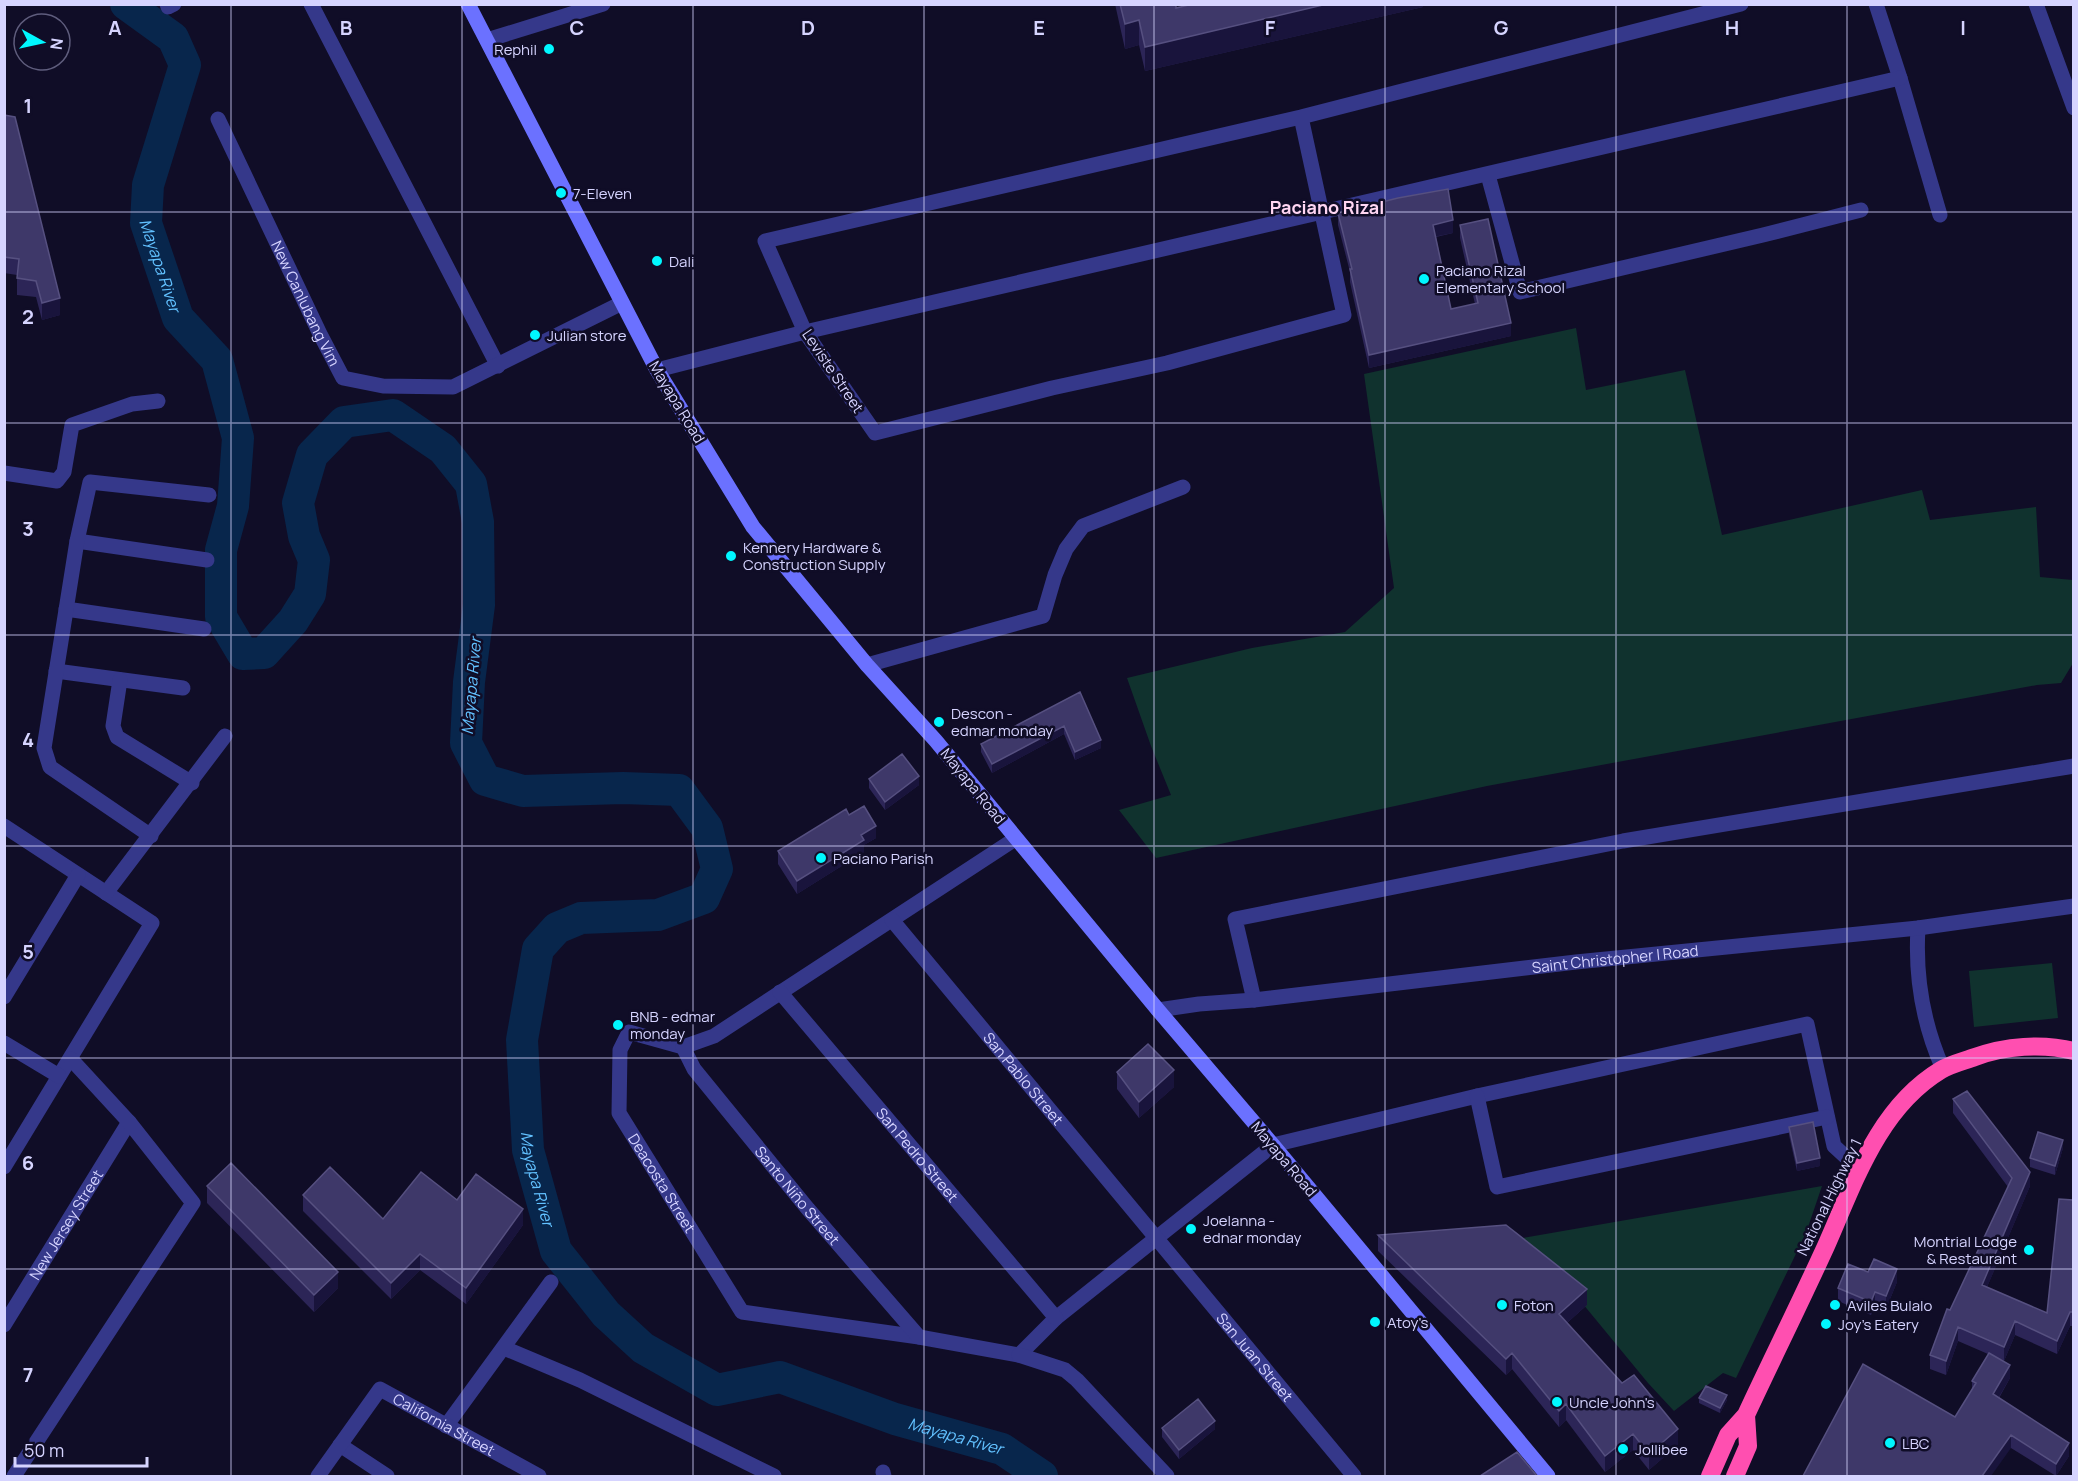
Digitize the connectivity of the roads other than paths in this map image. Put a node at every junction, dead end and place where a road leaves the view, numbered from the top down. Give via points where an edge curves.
1 (167, 4) edge
2 (174, 4) edge
3 (311, 4) edge
4 (468, 4) edge
5 (603, 4) edge
6 (1740, 4) edge
7 (1876, 4) edge
8 (2036, 4) edge
9 (487, 40) junction
10 (1900, 78) junction
11 (2073, 108) edge
12 (1301, 117) junction
13 (218, 118) dead end
14 (1488, 175) junction
15 (1861, 210) dead end
16 (1321, 213) junction
17 (1940, 215) dead end
18 (622, 303) junction
19 (805, 332) junction
20 (498, 366) junction
21 (657, 370) junction
22 (158, 402) dead end
23 (4, 473) edge
24 (1183, 487) dead end
25 (209, 495) dead end
26 (77, 542) junction
27 (207, 560) dead end
28 (66, 609) junction
29 (204, 629) dead end
30 (867, 665) junction
31 (56, 671) junction
32 (120, 680) junction
33 (183, 688) dead end
34 (225, 736) dead end
35 (2073, 766) edge
36 (192, 783) junction
37 (6, 830) edge
38 (151, 836) junction
39 (1015, 839) junction
40 (78, 875) junction
41 (106, 893) junction
42 (2073, 906) edge
43 (892, 920) junction
44 (1918, 928) junction
45 (780, 992) junction
46 (4, 997) edge
47 (1254, 1000) junction
48 (1158, 1010) junction
49 (4, 1043) edge
50 (683, 1047) junction
51 (2073, 1051) edge
52 (71, 1059) junction
53 (1943, 1069) junction
54 (59, 1076) junction
55 (1477, 1095) junction
56 (1827, 1117) junction
57 (129, 1122) junction
58 (1273, 1145) junction
59 (4, 1167) edge
60 (1859, 1169) junction
61 (1155, 1238) junction
62 (551, 1282) dead end
63 (1056, 1318) junction
64 (4, 1325) edge
65 (919, 1337) junction
66 (504, 1348) junction
67 (1019, 1355) junction
68 (1746, 1416) junction
69 (446, 1426) junction
70 (340, 1445) junction
71 (14, 1476) edge
72 (318, 1476) edge
73 (387, 1476) edge
74 (535, 1476) edge
75 (774, 1476) edge
76 (1167, 1476) edge
77 (1354, 1476) edge
78 (1548, 1476) edge
79 (1710, 1476) edge
80 (1735, 1476) edge

1 - 2 street
3 - 20 street
4 - 9 main road, Mayapa Road
5 - 9 street
6 - 12 street
7 - 10 street
8 - 11 street
9 - 18 main road, Mayapa Road
10 - 14 street
10 - 17 street
12 - 16 street
12 - 19 street, Leviste Street via 765,241
13 - 20 street, New Canlubang Vim via 343,378 383,386 453,387
14 - 15 street via 1520,292
14 - 16 street
16 - 19 street
16 - 19 street, Leviste Street via 1344,315 875,434
18 - 20 street, New Canlubang Vim
18 - 21 main road, Mayapa Road
19 - 21 street
21 - 30 main road, Mayapa Road via 753,527
22 - 23 street via 132,404 72,425 64,472 57,481
24 - 30 street via 1083,526 1066,549 1043,616
25 - 26 street via 92,481 88,484
26 - 27 street
26 - 28 street
28 - 29 street
28 - 31 street
30 - 39 main road, Mayapa Road via 936,741
31 - 32 street
31 - 38 street via 44,748 50,767
32 - 33 street
32 - 36 street via 113,726 117,737
34 - 36 street
35 - 47 street via 1623,841 1235,919
36 - 38 street
37 - 40 street
38 - 41 street
39 - 43 street
39 - 48 main road, Mayapa Road
40 - 41 street
40 - 46 street
41 - 52 street via 152,923
42 - 44 street, Saint Christopher I Road
43 - 45 street
43 - 61 street, San Pablo Street
44 - 47 street, Saint Christopher I Road via 1576,962
44 - 53 street via 1916,958 1921,997 1931,1041
45 - 50 street via 714,1036
45 - 63 street, San Pedro Street
47 - 48 street, Saint Christopher I Road
48 - 58 main road, Mayapa Road
49 - 54 street
50 - 65 street, Santo Niño Street via 701,1078
50 - 65 street, Deacosta Street via 629,1032 620,1050 619,1113 742,1312
51 - 53 highway, National Highway 1 via 2059,1047 1992,1050
52 - 54 street
52 - 57 street
53 - 60 highway, National Highway 1 via 1914,1091 1892,1115
54 - 59 street
55 - 56 street via 1497,1187
55 - 56 street via 1807,1024
55 - 58 street
56 - 60 street via 1834,1146
57 - 64 street, New Jersey Street
57 - 71 street via 193,1203
58 - 61 street
58 - 78 main road, Mayapa Road
60 - 68 highway, National Highway 1
61 - 63 street
61 - 77 street, San Juan Street
62 - 66 street
63 - 67 street
65 - 67 street, Deacosta Street
66 - 69 street
66 - 75 street via 580,1380
67 - 76 street via 1065,1370
68 - 79 highway, National Highway 1 via 1728,1435
68 - 80 highway, National Highway 1 via 1748,1446
69 - 70 street, California Street via 380,1389
69 - 74 street, California Street
70 - 72 street
70 - 73 street

